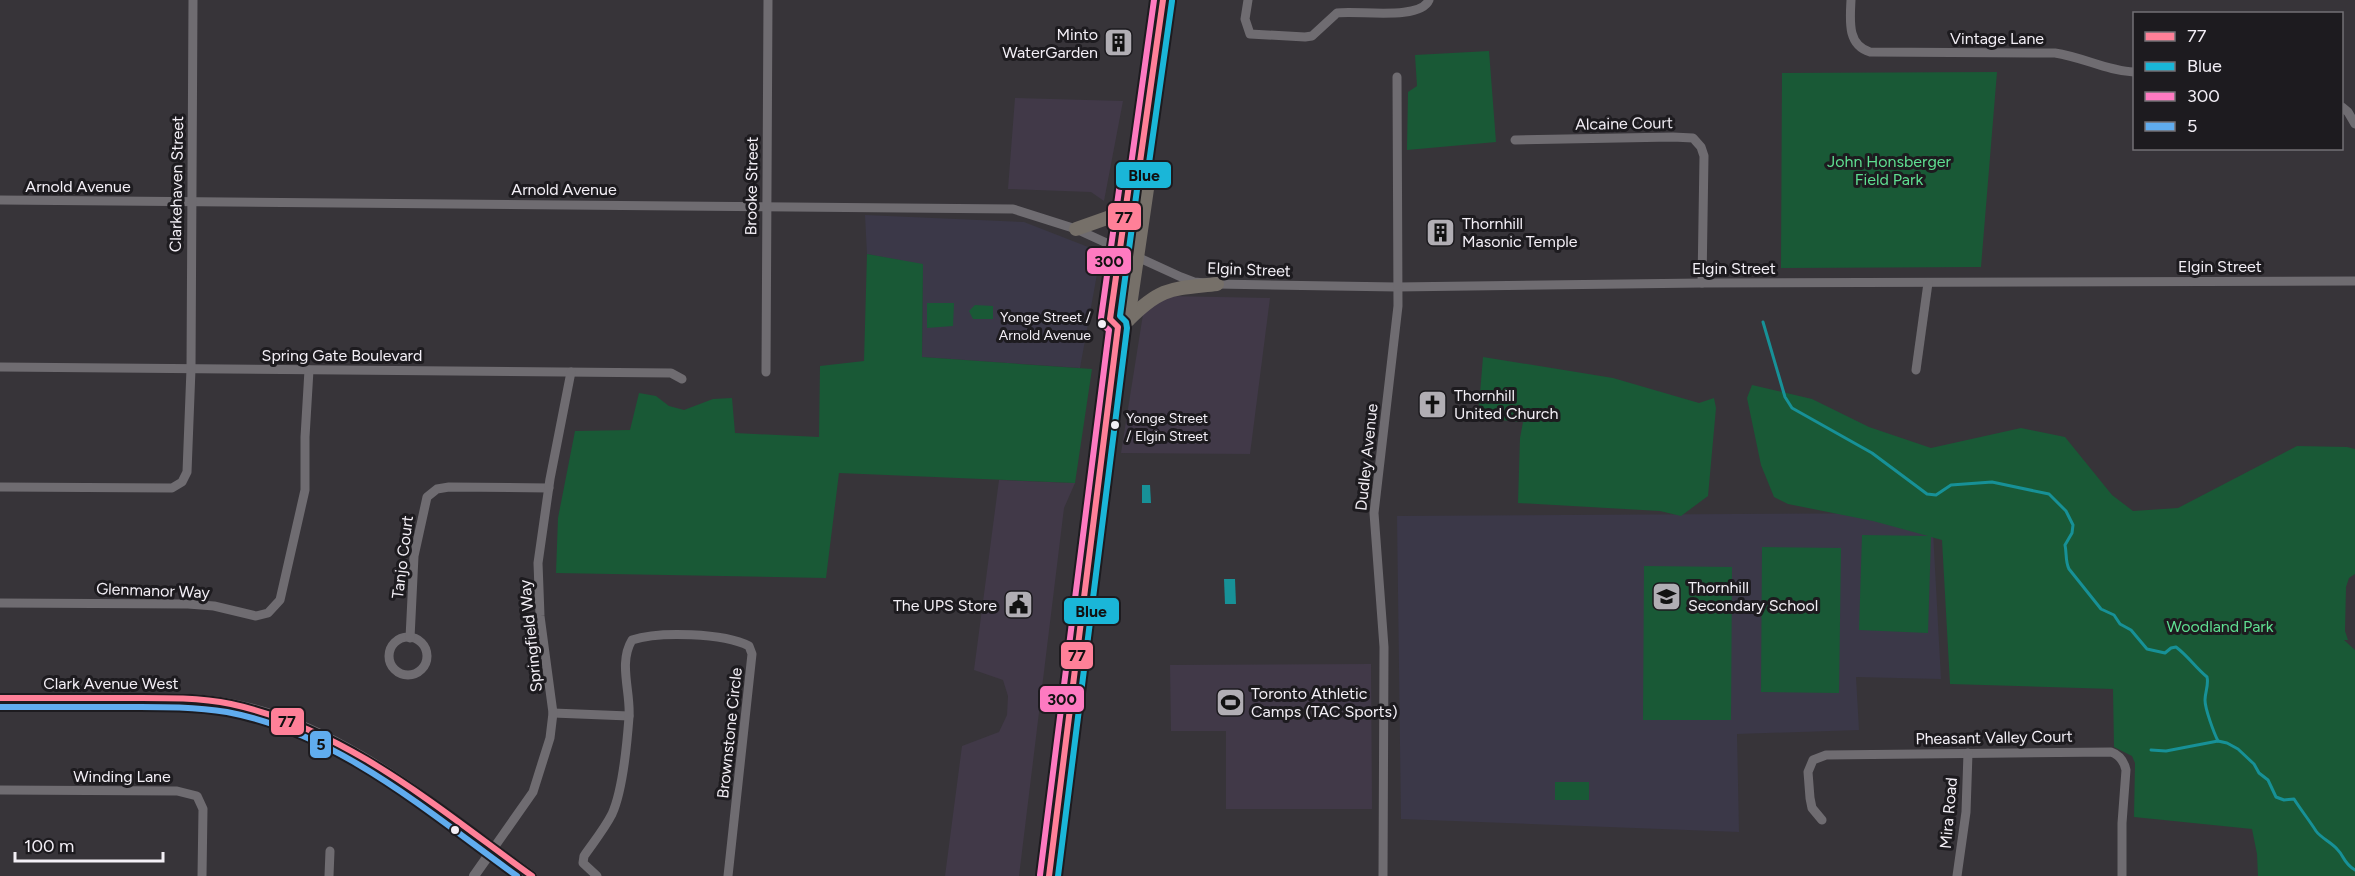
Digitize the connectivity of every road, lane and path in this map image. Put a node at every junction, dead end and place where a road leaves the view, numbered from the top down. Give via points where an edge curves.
1 (193, 0) edge
2 (768, 0) edge
3 (1163, 0) edge
4 (1248, 0) edge
5 (1429, 0) edge
6 (1851, 0) edge
7 (2133, 72) edge
8 (1397, 77) dead end
9 (2343, 108) edge
10 (2355, 124) edge
11 (1515, 140) dead end
12 (1139, 169) junction
13 (0, 200) edge
14 (190, 202) junction
15 (765, 205) junction
16 (1126, 206) junction
17 (1076, 229) junction
18 (1120, 249) junction
19 (1137, 258) junction
20 (2355, 281) edge
21 (1702, 283) junction
22 (1928, 283) junction
23 (1217, 284) junction
24 (1397, 286) junction
25 (1123, 323) junction
26 (0, 368) edge
27 (190, 369) junction
28 (309, 370) junction
29 (1916, 370) dead end
30 (571, 372) junction
31 (766, 372) dead end
32 (682, 379) dead end
33 (0, 487) edge
34 (549, 488) junction
35 (0, 603) edge
36 (410, 638) junction
37 (0, 698) edge
38 (553, 713) junction
39 (629, 716) junction
40 (1968, 753) junction
41 (0, 790) edge
42 (1822, 820) dead end
43 (493, 849) junction
44 (330, 850) dead end
45 (202, 876) edge
46 (329, 876) edge
47 (474, 876) edge
48 (532, 876) edge
49 (597, 876) edge
50 (728, 876) edge
51 (1049, 876) edge
52 (1383, 876) edge
53 (1958, 876) edge
54 (2122, 876) edge

1 - 14 street, Clarkehaven Street
2 - 15 street, Brooke Street
3 - 12 main road
4 - 5 street via 1245,19 1250,34 1305,37 1312,36 1337,13 1412,12 1425,7
6 - 7 street, Vintage Lane via 1850,31 1858,46 1870,52 2055,53
8 - 24 street, Dudley Avenue
9 - 10 street
11 - 21 street, Alcaine Court via 1693,138 1704,156
12 - 16 main road via 1130,178
12 - 19 main road via 1148,182
13 - 14 street, Arnold Avenue
14 - 15 street, Arnold Avenue
14 - 27 street, Clarkehaven Street
15 - 17 street, Arnold Avenue via 1013,209
15 - 31 street, Brooke Street
16 - 17 main road via 1110,218
16 - 18 main road
17 - 18 street, Arnold Avenue
18 - 19 street, Elgin Street
18 - 25 main road via 1110,319
19 - 23 street, Elgin Street via 1194,282
19 - 25 main road
20 - 22 street, Elgin Street
21 - 22 street, Elgin Street
21 - 24 street, Elgin Street
22 - 29 street
23 - 24 street, Elgin Street
23 - 25 main road via 1155,295
24 - 52 street, Dudley Avenue via 1398,306 1374,513 1384,646
25 - 51 main road
26 - 27 street, Spring Gate Boulevard
27 - 28 street, Spring Gate Boulevard
27 - 33 street via 187,472 182,482 172,488
28 - 30 street, Spring Gate Boulevard
28 - 35 street, Glenmanor Way via 305,490 280,600 274,609 256,616 188,604
30 - 32 street, Spring Gate Boulevard via 671,373
30 - 34 street, Springfield Way
34 - 36 street, Tanjo Court via 449,487 437,489 427,497 414,556
34 - 38 street, Springfield Way via 538,563 540,616
36 - 36 street via 398,640 390,650 392,668 402,675 415,674 426,660 421,643
37 - 43 street, Clark Avenue West via 186,699 232,704 288,721 324,735 377,765
38 - 39 street
38 - 43 street, Springfield Way via 549,749 533,792
39 - 49 street, Brownstone Circle via 625,764 612,813 584,856 583,863
39 - 50 street, Brownstone Circle via 625,664 632,640 694,636 739,641 749,646 752,654
40 - 42 street, Pheasant Valley Court via 1821,756 1813,760 1808,772 1812,808
40 - 53 street, Mira Road
40 - 54 street, Pheasant Valley Court via 2117,754 2126,770
41 - 45 street, Winding Lane via 177,791 197,796 203,809
43 - 47 street
43 - 48 street, Clark Avenue West
44 - 46 street

